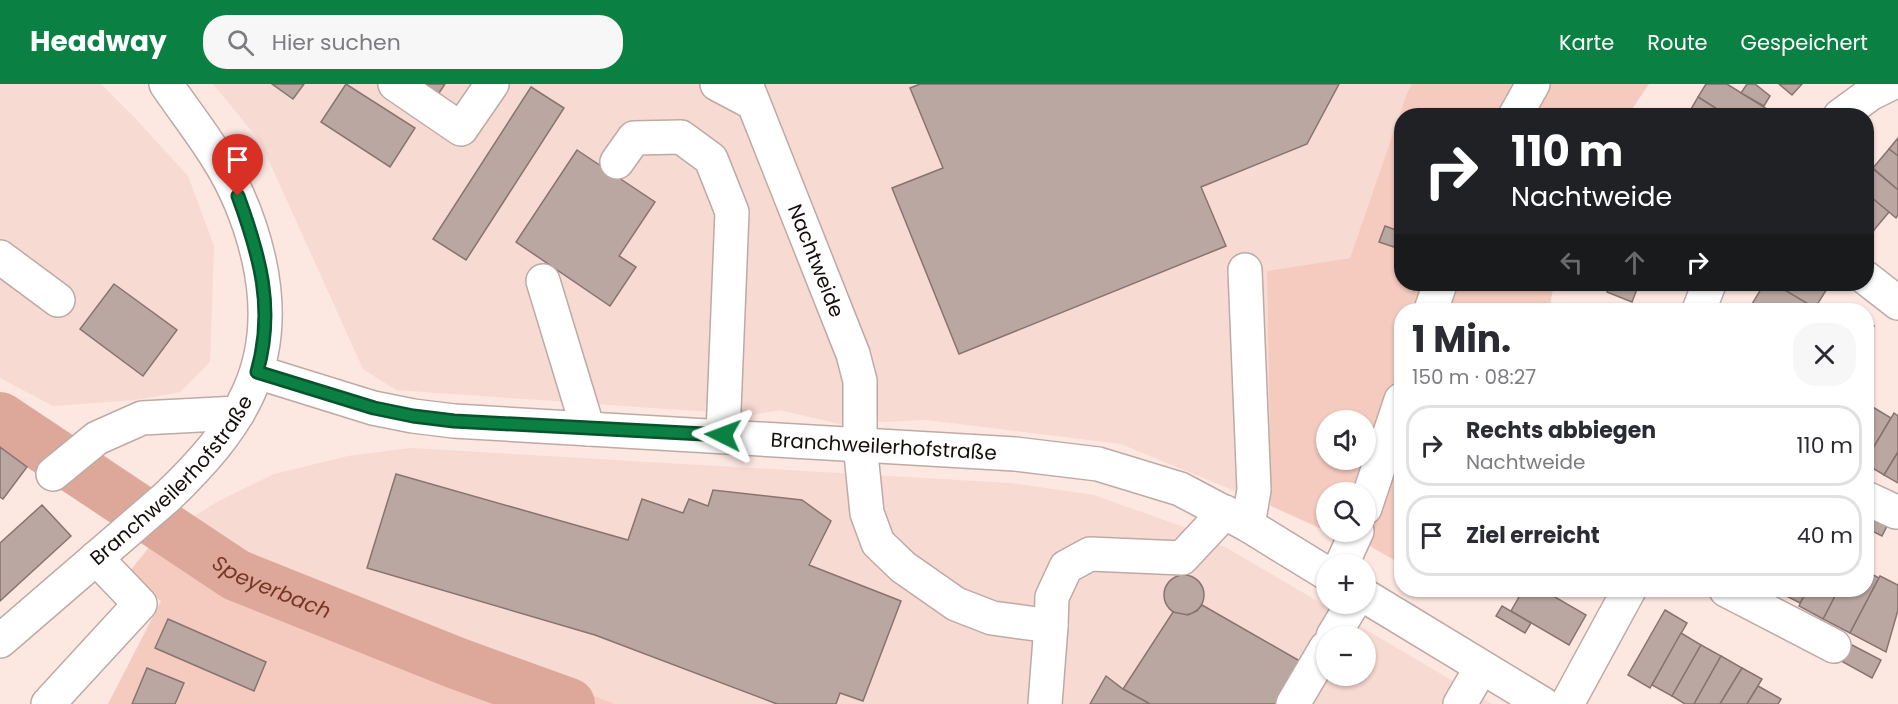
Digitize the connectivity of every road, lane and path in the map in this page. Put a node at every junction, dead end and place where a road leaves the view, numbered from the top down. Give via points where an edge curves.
1 (166, 84) edge
2 (394, 84) edge
3 (492, 84) edge
4 (717, 84) edge
5 (1533, 84) edge
6 (1890, 84) edge
7 (750, 94) edge
8 (1520, 108) edge
9 (1851, 108) edge
10 (617, 162) dead end
11 (0, 257) edge
12 (1245, 270) dead end
13 (543, 281) dead end
14 (1874, 284) edge
15 (58, 300) dead end
16 (1898, 303) edge
17 (257, 372) junction
18 (238, 413) junction
19 (1394, 421) edge
20 (588, 429) junction
21 (723, 435) junction
22 (860, 444) junction
23 (53, 474) dead end
24 (1374, 482) edge
25 (1874, 502) edge
26 (1896, 512) dead end
27 (1236, 518) junction
28 (105, 550) junction
29 (1316, 567) edge
30 (1625, 597) edge
31 (1740, 597) edge
32 (1376, 603) edge
33 (1051, 626) junction
34 (0, 640) edge
35 (1834, 646) dead end
36 (1316, 665) edge
37 (1481, 668) junction
38 (48, 704) edge
39 (1045, 704) edge
40 (1293, 704) edge
41 (1460, 704) edge
42 (1543, 704) edge
43 (1567, 704) edge

1 - 17 street via 218,159 238,196 254,240 266,315 264,347
2 - 3 street via 461,129
4 - 7 street
5 - 8 street
6 - 9 street
7 - 22 street, Nachtweide via 853,354 860,381
10 - 21 street via 634,138 681,137 711,159 728,201 732,212
11 - 15 street
12 - 27 street via 1254,490
13 - 20 street
14 - 16 street
17 - 18 street, Branchweilerhofstraße
17 - 20 street, Branchweilerhofstraße via 413,416
18 - 23 street via 142,418 97,438
18 - 28 street, Branchweilerhofstraße via 209,454 167,497
19 - 24 street
20 - 21 street, Branchweilerhofstraße
21 - 22 street, Branchweilerhofstraße
22 - 27 street, Branchweilerhofstraße via 1015,454 1098,464 1180,489
22 - 33 street, Nachtweide via 867,513 878,543 903,567 956,604 992,618
25 - 26 street
27 - 29 street, Branchweilerhofstraße
27 - 33 street via 1182,558 1090,554 1066,567 1052,597
28 - 34 street, Branchweilerhofstraße
28 - 38 street via 140,604
30 - 43 street
31 - 35 street
32 - 37 street
33 - 39 street
36 - 40 street
37 - 41 street
37 - 42 street

